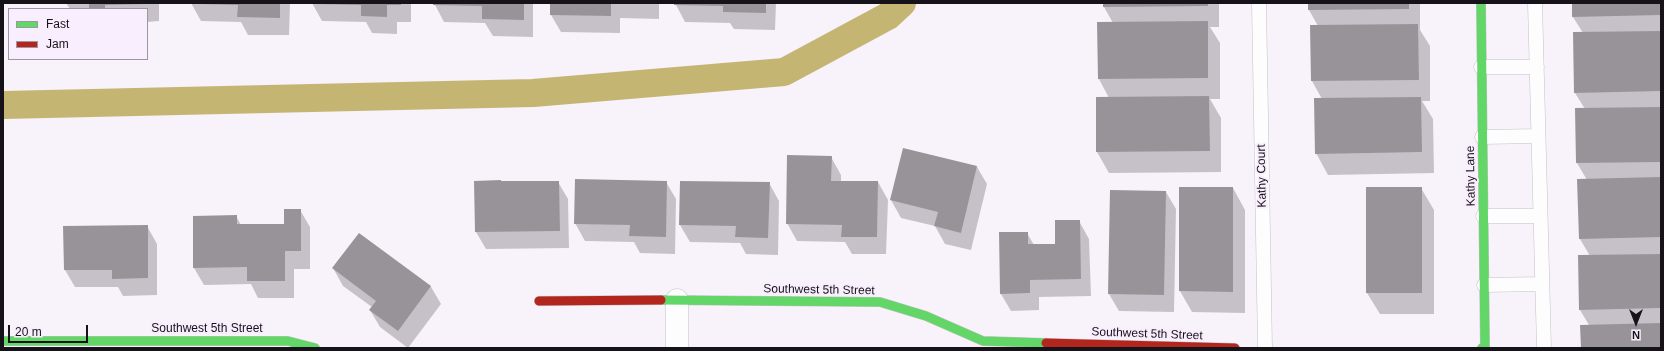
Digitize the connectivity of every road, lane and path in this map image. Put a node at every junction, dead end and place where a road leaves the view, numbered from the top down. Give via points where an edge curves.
1 (1259, 3) edge
2 (1481, 3) edge
3 (1535, 3) edge
4 (1482, 67) junction
5 (1537, 67) junction
6 (1538, 136) junction
7 (1482, 137) junction
8 (1483, 216) junction
9 (1540, 216) junction
10 (1542, 284) junction
11 (1484, 285) junction
12 (677, 300) junction
13 (539, 301) dead end
14 (3, 340) edge
15 (315, 348) edge
16 (677, 348) edge
17 (1235, 348) edge
18 (1265, 348) edge
19 (1483, 348) edge
20 (1544, 348) edge

1 - 18 lane, Kathy Court
2 - 4 street, Kathy Lane
3 - 5 lane
4 - 5 lane
4 - 7 street, Kathy Lane
5 - 6 lane
6 - 7 lane
6 - 9 lane
7 - 8 street, Kathy Lane
8 - 9 lane
8 - 11 street, Kathy Lane
9 - 10 lane
10 - 11 lane
10 - 20 lane
11 - 19 street, Kathy Lane
12 - 13 street, Southwest 5th Street
12 - 16 street
12 - 17 street, Southwest 5th Street via 880,302 926,316 983,341
14 - 15 street, Southwest 5th Street via 288,341

